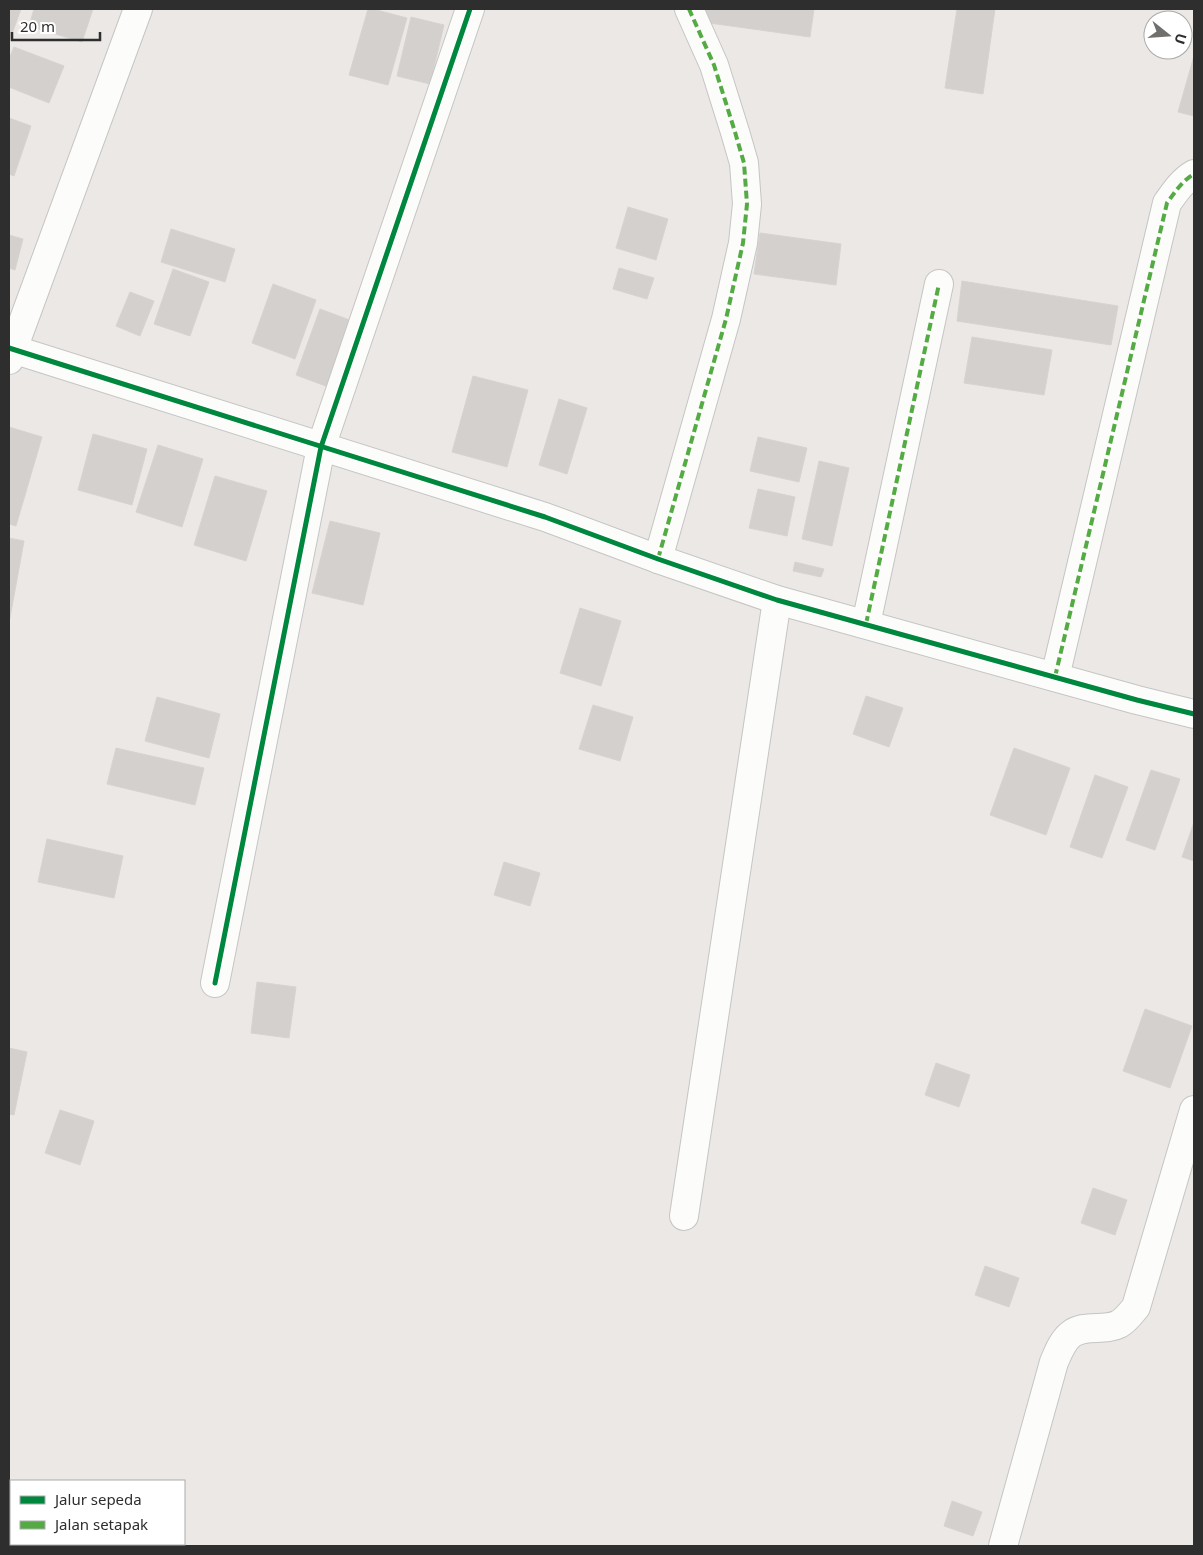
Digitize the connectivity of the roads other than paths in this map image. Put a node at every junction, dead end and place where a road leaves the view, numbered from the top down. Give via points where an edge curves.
1 (138, 9) edge
2 (470, 9) edge
3 (689, 9) edge
4 (1194, 174) edge
5 (939, 284) dead end
6 (10, 352) edge
7 (322, 447) junction
8 (658, 559) junction
9 (777, 600) junction
10 (866, 624) junction
11 (1055, 677) junction
12 (1194, 714) edge
13 (215, 983) dead end
14 (1194, 1110) edge
15 (684, 1216) dead end
16 (1003, 1546) edge

1 - 6 street
2 - 7 street
3 - 8 street via 714,65 735,132 744,163 747,204 743,243 726,319
4 - 11 street via 1167,203
5 - 10 street
6 - 7 street
7 - 8 street via 545,517
7 - 13 street
8 - 9 street
9 - 10 street
9 - 15 street
10 - 11 street
11 - 12 street
14 - 16 street via 1136,1307 1121,1323 1111,1327 1087,1328 1070,1335 1054,1362

